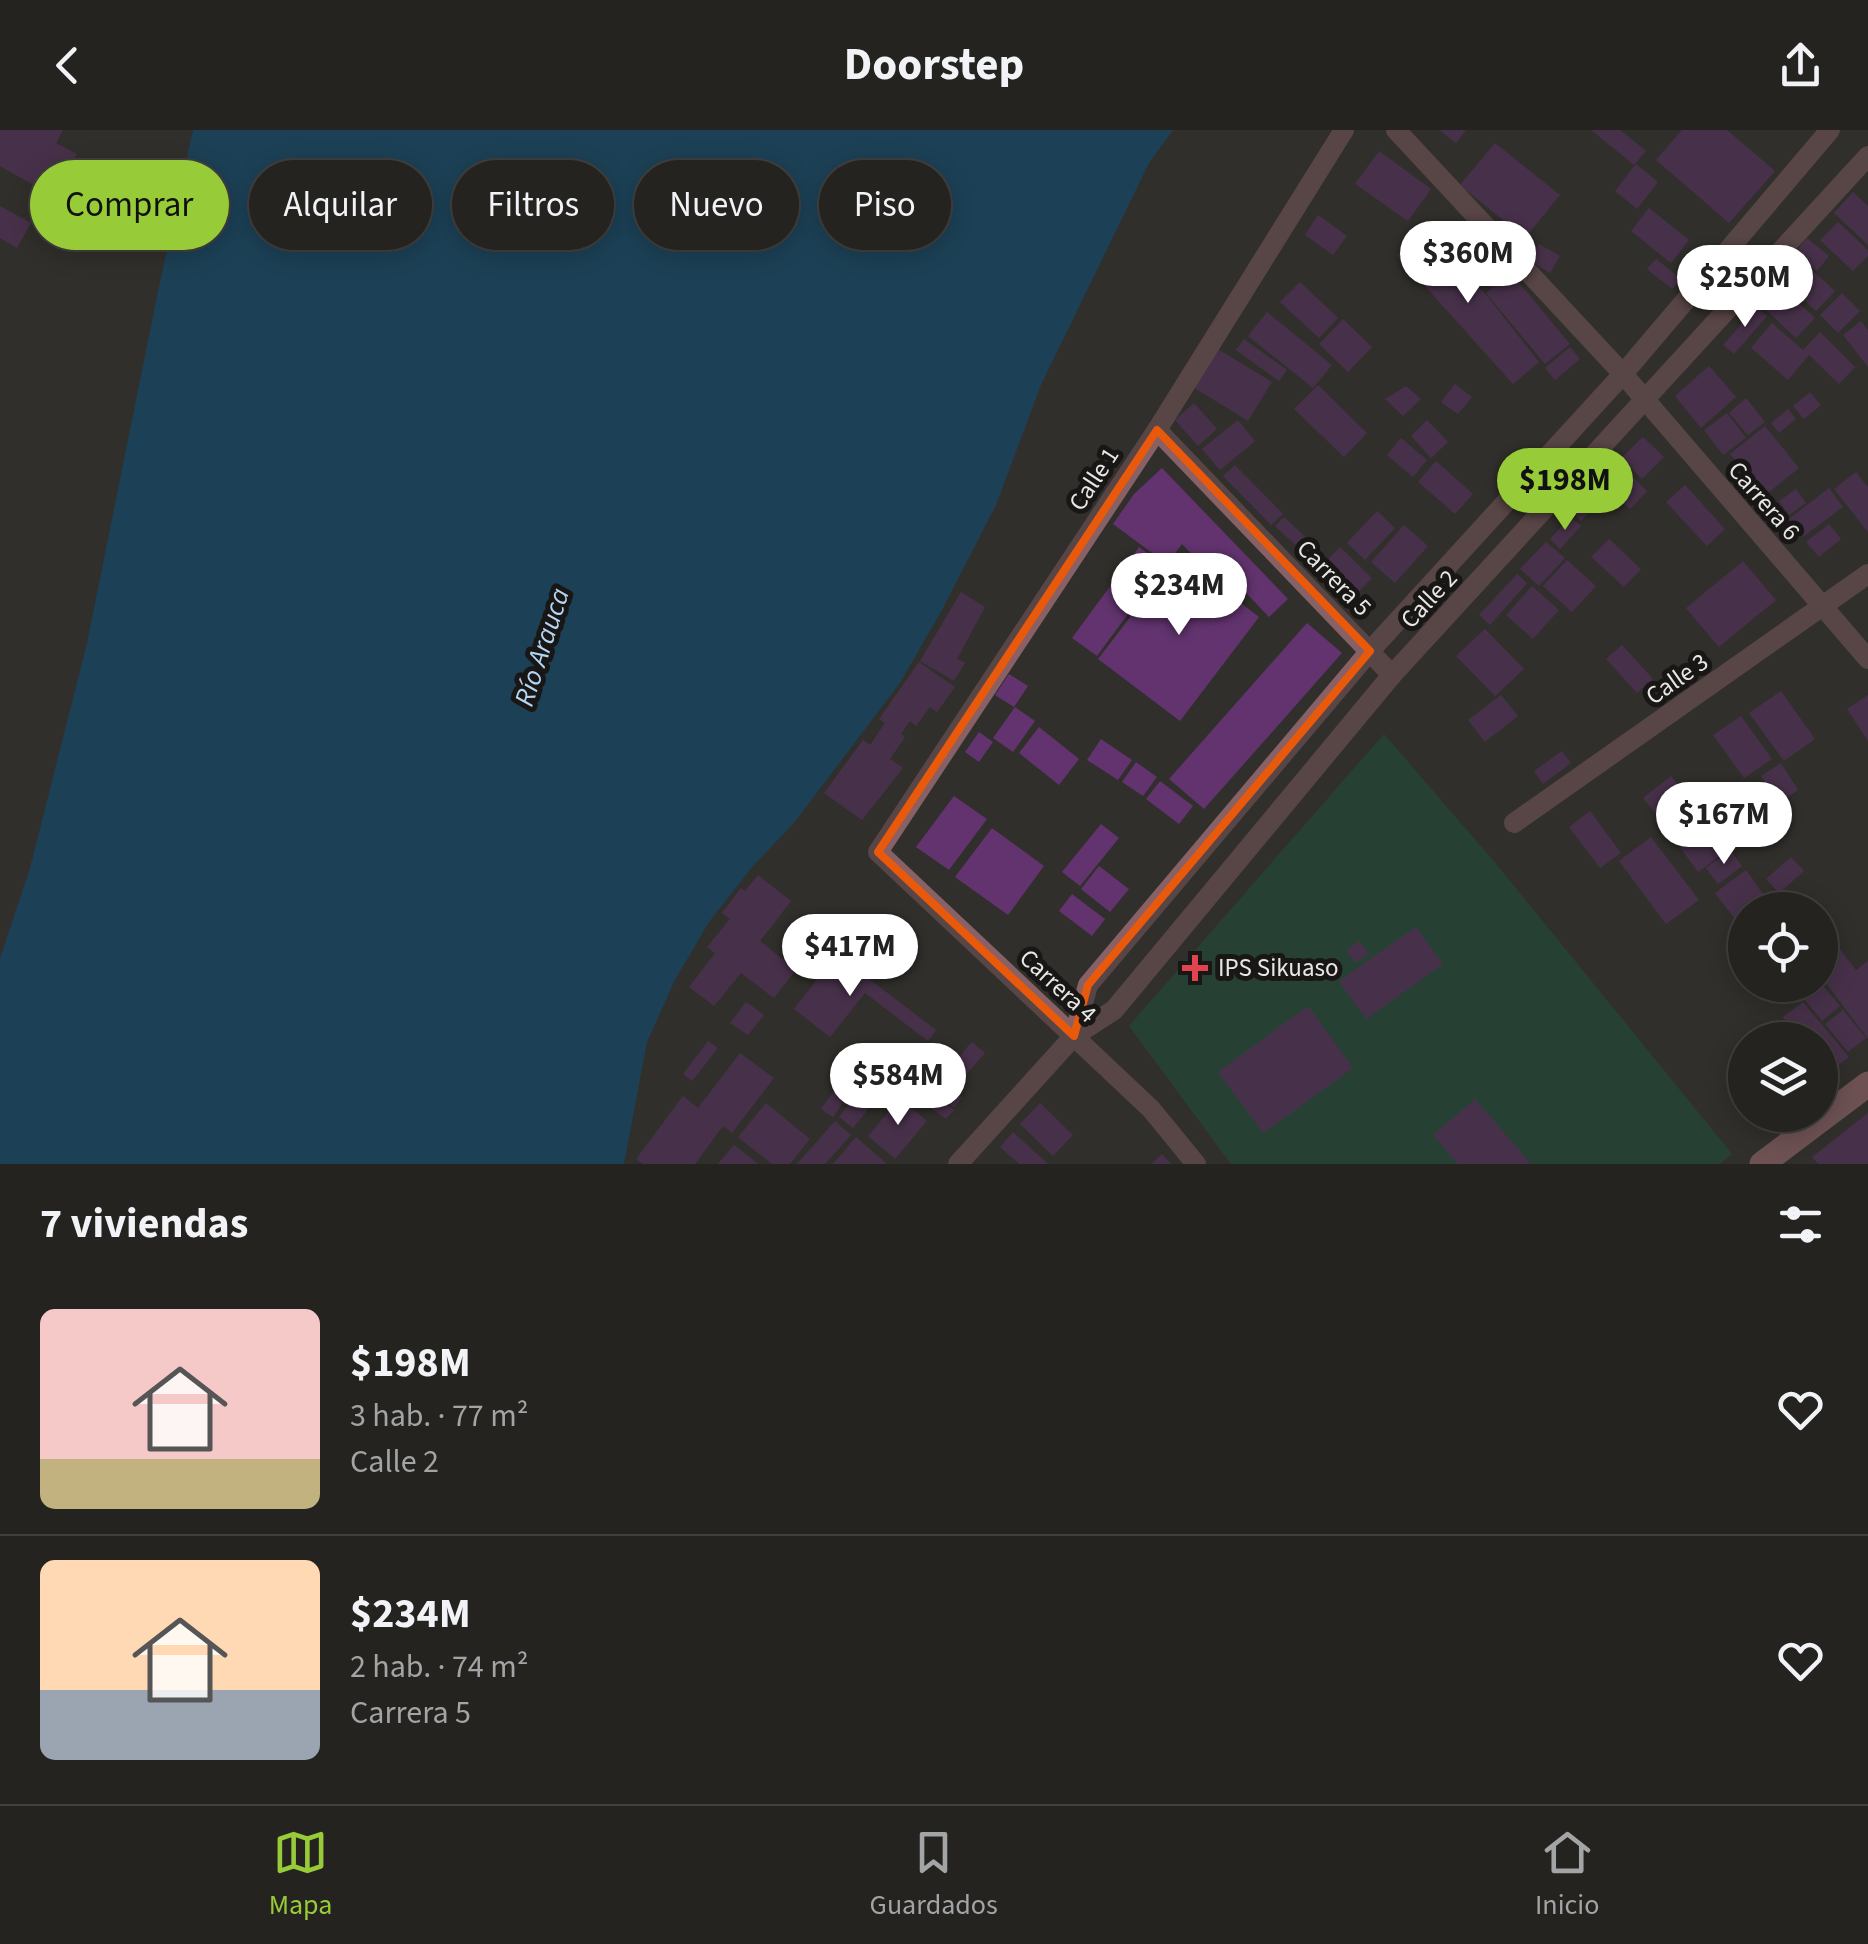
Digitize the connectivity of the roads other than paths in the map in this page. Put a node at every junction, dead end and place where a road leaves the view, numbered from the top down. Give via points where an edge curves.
1 (1344, 130) edge
2 (1396, 130) edge
3 (1830, 130) edge
4 (1868, 156) edge
5 (1623, 374) junction
6 (1644, 401) junction
7 (1157, 430) junction
8 (1868, 574) edge
9 (1823, 607) junction
10 (1370, 651) junction
11 (1868, 659) edge
12 (1392, 675) junction
13 (1514, 823) dead end
14 (878, 852) joint
15 (1074, 1036) junction
16 (1868, 1084) edge
17 (1767, 1163) edge
18 (958, 1164) edge
19 (1196, 1164) edge

1 - 7 street, Calle 1
2 - 5 street, Carrera 6
3 - 5 street, Calle 2
4 - 6 street, Calle 2
5 - 6 street, Carrera 6
5 - 10 street, Calle 2
6 - 9 street, Carrera 6
6 - 12 street, Calle 2
7 - 10 street, Carrera 5
7 - 14 street, Calle 1
8 - 9 street, Calle 3
9 - 11 street, Carrera 6
9 - 13 street, Calle 3
10 - 12 street, Carrera 5
10 - 15 street, Calle 2 via 1088,985
12 - 15 street, Calle 2 via 1114,1010
14 - 15 street, Carrera 4
15 - 18 street, Calle 2
15 - 19 street, Carrera 4 via 1151,1109
16 - 17 street

